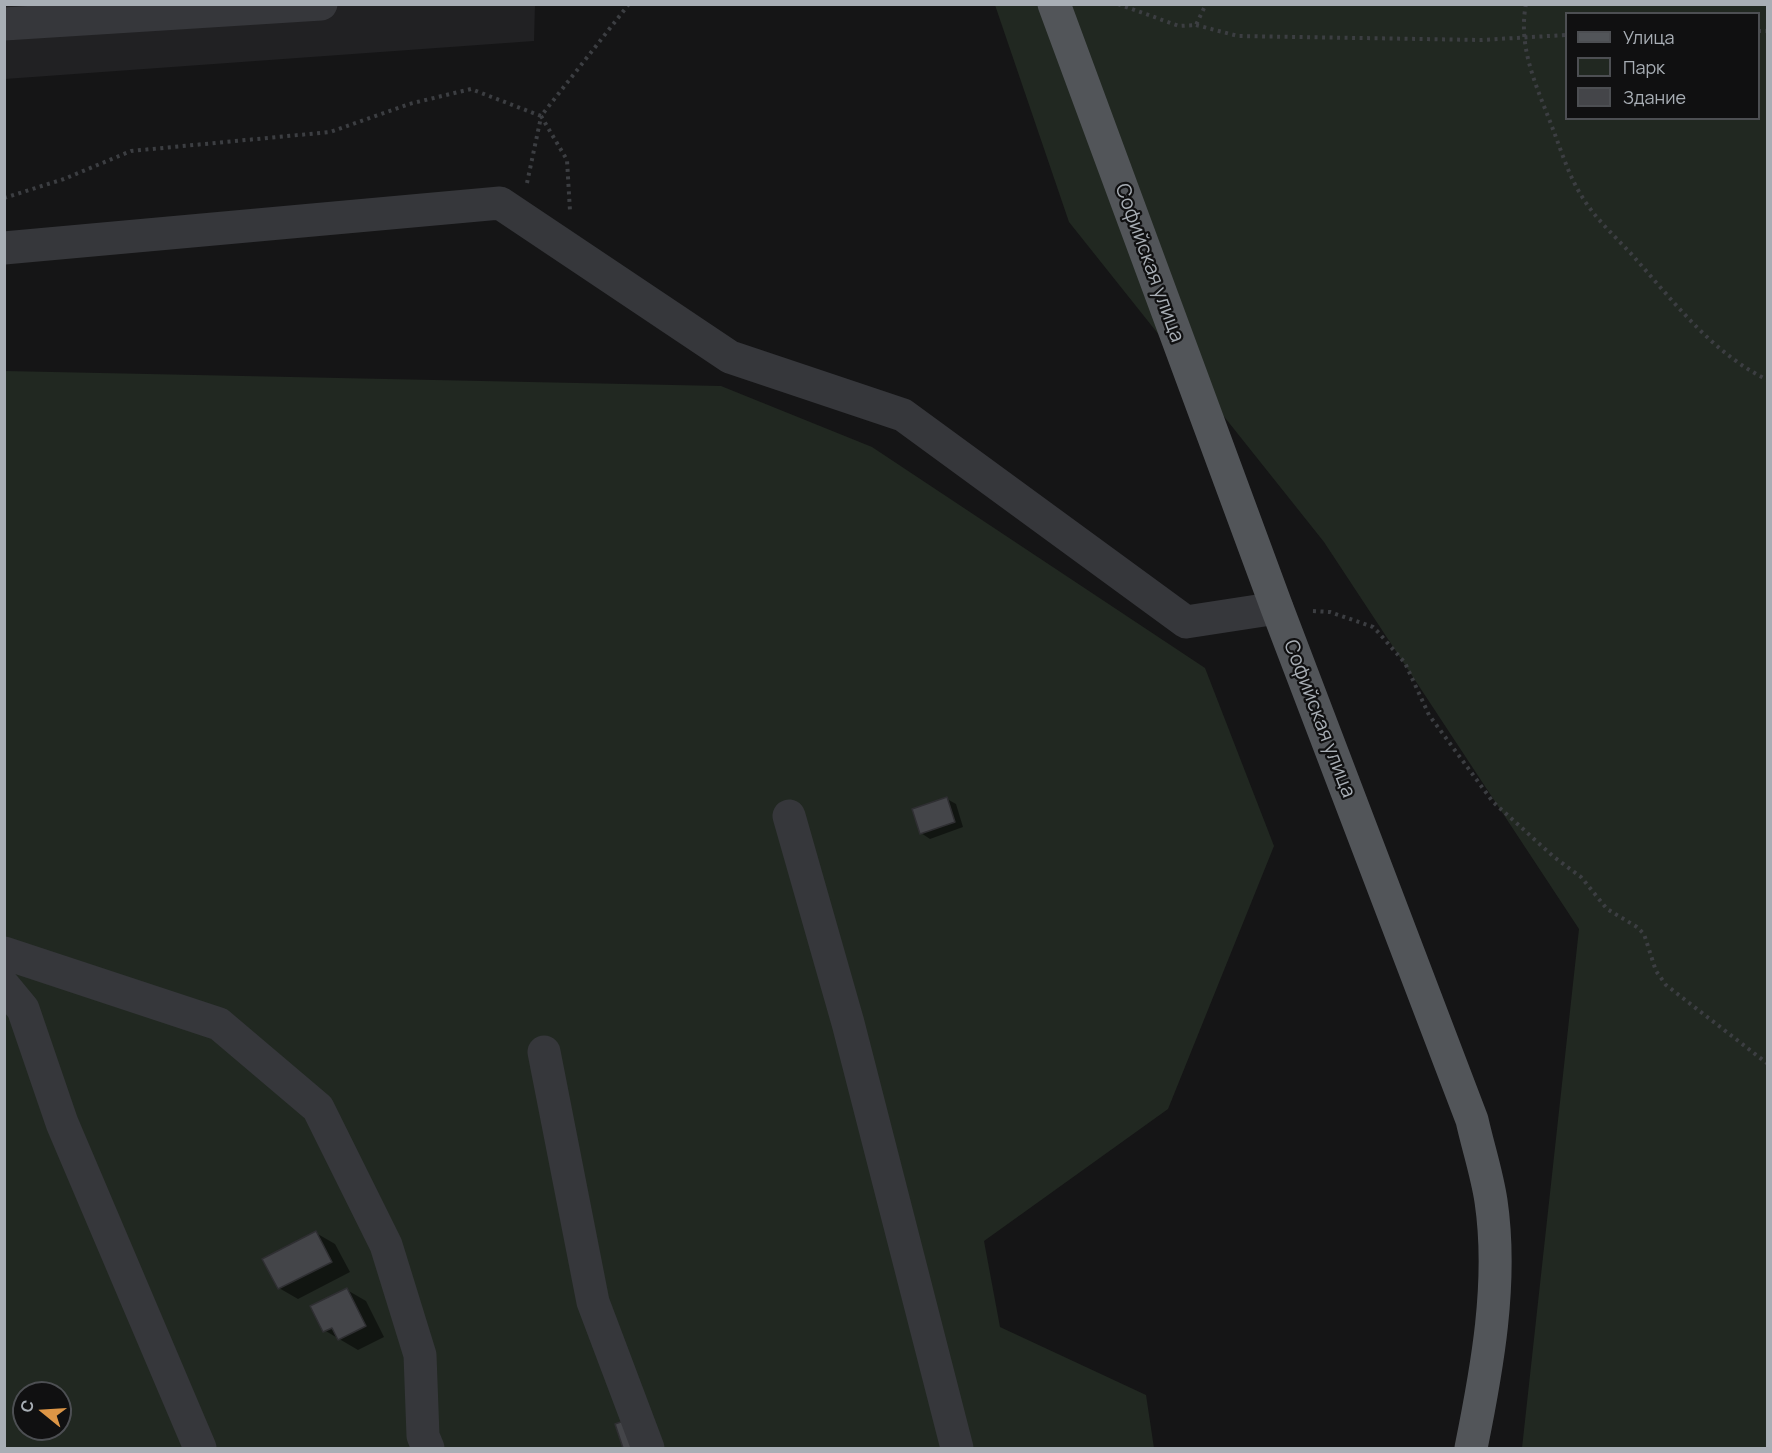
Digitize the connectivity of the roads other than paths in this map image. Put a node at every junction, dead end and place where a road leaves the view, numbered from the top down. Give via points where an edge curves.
1 (321, 4) edge
2 (1054, 4) edge
3 (4, 24) edge
4 (4, 248) edge
5 (1277, 608) junction
6 (789, 816) dead end
7 (4, 953) edge
8 (4, 986) edge
9 (544, 1052) dead end
10 (200, 1449) edge
11 (428, 1449) edge
12 (648, 1449) edge
13 (957, 1449) edge
14 (1471, 1449) edge

1 - 3 street
2 - 5 main road, Софийская улица
4 - 5 street via 500,203 730,357 903,415 1186,621
5 - 14 main road, Софийская улица via 1472,1120 1491,1201 1495,1282 1482,1394
6 - 13 street via 848,1023
7 - 11 street via 219,1023 318,1108 386,1245 420,1355 423,1436
8 - 10 street via 23,1009 62,1123
9 - 12 street via 593,1302

